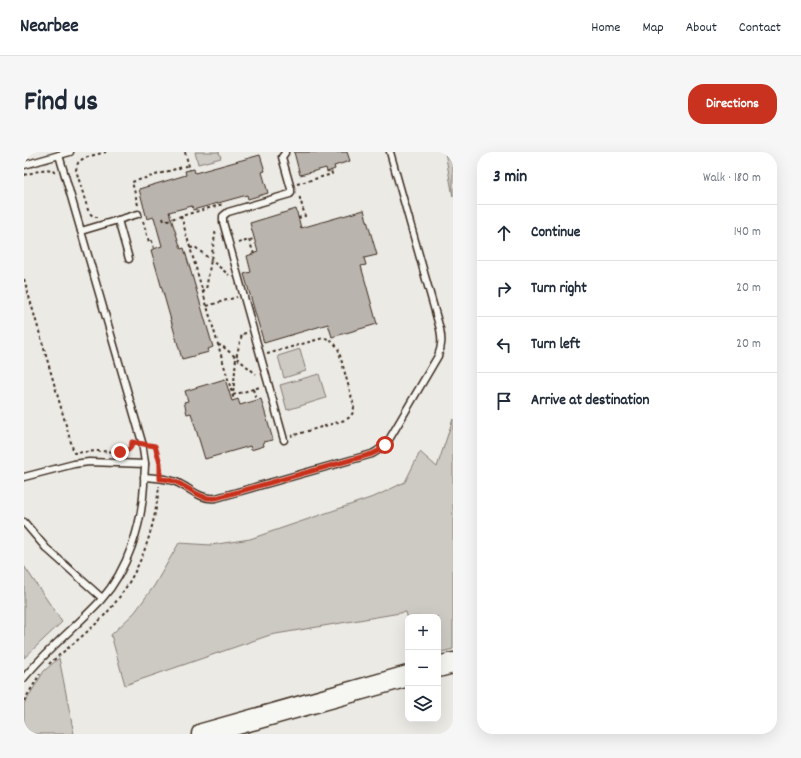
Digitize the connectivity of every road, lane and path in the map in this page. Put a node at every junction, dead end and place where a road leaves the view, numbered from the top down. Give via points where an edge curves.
1 (28, 152) edge
2 (70, 152) edge
3 (106, 152) edge
4 (185, 152) edge
5 (285, 152) edge
6 (390, 152) edge
7 (24, 154) edge
8 (55, 155) edge
9 (24, 165) edge
10 (189, 166) junction
11 (190, 170) dead end
12 (331, 170) dead end
13 (77, 174) junction
14 (24, 176) edge
15 (66, 177) junction
16 (290, 186) junction
17 (298, 191) dead end
18 (225, 204) dead end
19 (138, 205) dead end
20 (138, 214) dead end
21 (103, 216) dead end
22 (181, 216) junction
23 (163, 218) dead end
24 (298, 218) dead end
25 (118, 220) junction
26 (142, 220) dead end
27 (217, 225) dead end
28 (81, 231) junction
29 (254, 239) dead end
30 (250, 240) junction
31 (229, 246) junction
32 (190, 248) junction
33 (154, 249) dead end
34 (254, 254) dead end
35 (129, 259) dead end
36 (211, 260) junction
37 (24, 279) edge
38 (240, 283) junction
39 (202, 291) junction
40 (243, 295) junction
41 (207, 306) junction
42 (253, 331) junction
43 (218, 346) junction
44 (260, 356) junction
45 (236, 358) junction
46 (268, 385) junction
47 (253, 390) junction
48 (233, 395) junction
49 (234, 400) dead end
50 (256, 401) dead end
51 (284, 439) joint
52 (142, 444) junction
53 (145, 464) junction
54 (24, 477) edge
55 (144, 477) junction
56 (160, 479) junction
57 (24, 522) edge
58 (102, 598) junction
59 (453, 663) edge
60 (46, 667) dead end
61 (441, 667) edge
62 (41, 672) dead end
63 (405, 677) edge
64 (24, 678) edge
65 (24, 701) edge
66 (205, 734) edge

1 - 7 path
2 - 8 lane
3 - 13 path via 81,160
4 - 10 path
5 - 16 lane via 282,157
6 - 56 lane via 442,339 438,356 390,438 380,450 372,454 216,498 203,497 177,483
8 - 9 lane
8 - 15 lane
10 - 11 path
10 - 19 path via 132,182
12 - 16 path via 332,174
13 - 15 path
13 - 21 path via 89,212 96,217
14 - 15 path via 46,169 52,170 57,180
15 - 28 lane
16 - 31 lane via 290,194 228,212 223,216
17 - 24 path via 305,216
18 - 22 path
20 - 25 lane
22 - 23 path via 164,221
22 - 32 path
25 - 28 lane
25 - 35 lane
26 - 33 path
27 - 36 path
28 - 52 lane
29 - 30 path
30 - 31 path
30 - 34 path
31 - 38 lane
32 - 36 path via 195,247
32 - 39 path
36 - 38 path
36 - 39 path via 206,290
37 - 52 path via 74,453 124,452 129,450 132,442
38 - 40 lane
39 - 41 path
40 - 41 path
40 - 42 lane
41 - 43 path
42 - 44 lane
42 - 45 path via 242,334
43 - 45 path via 221,345
43 - 48 path
44 - 46 lane
44 - 51 path via 323,338 333,342 339,352 354,406 352,414 345,420
45 - 46 path
45 - 48 path
46 - 47 path
46 - 51 lane
47 - 48 path
47 - 50 path
48 - 49 path
52 - 53 lane
52 - 56 path via 155,446 160,463
53 - 54 lane via 89,462
53 - 55 lane
55 - 56 lane
55 - 58 lane via 141,512 127,558
56 - 60 path via 150,535 131,580 102,618
57 - 58 lane via 46,548
58 - 64 lane
59 - 61 main road
62 - 65 path
63 - 66 main road

